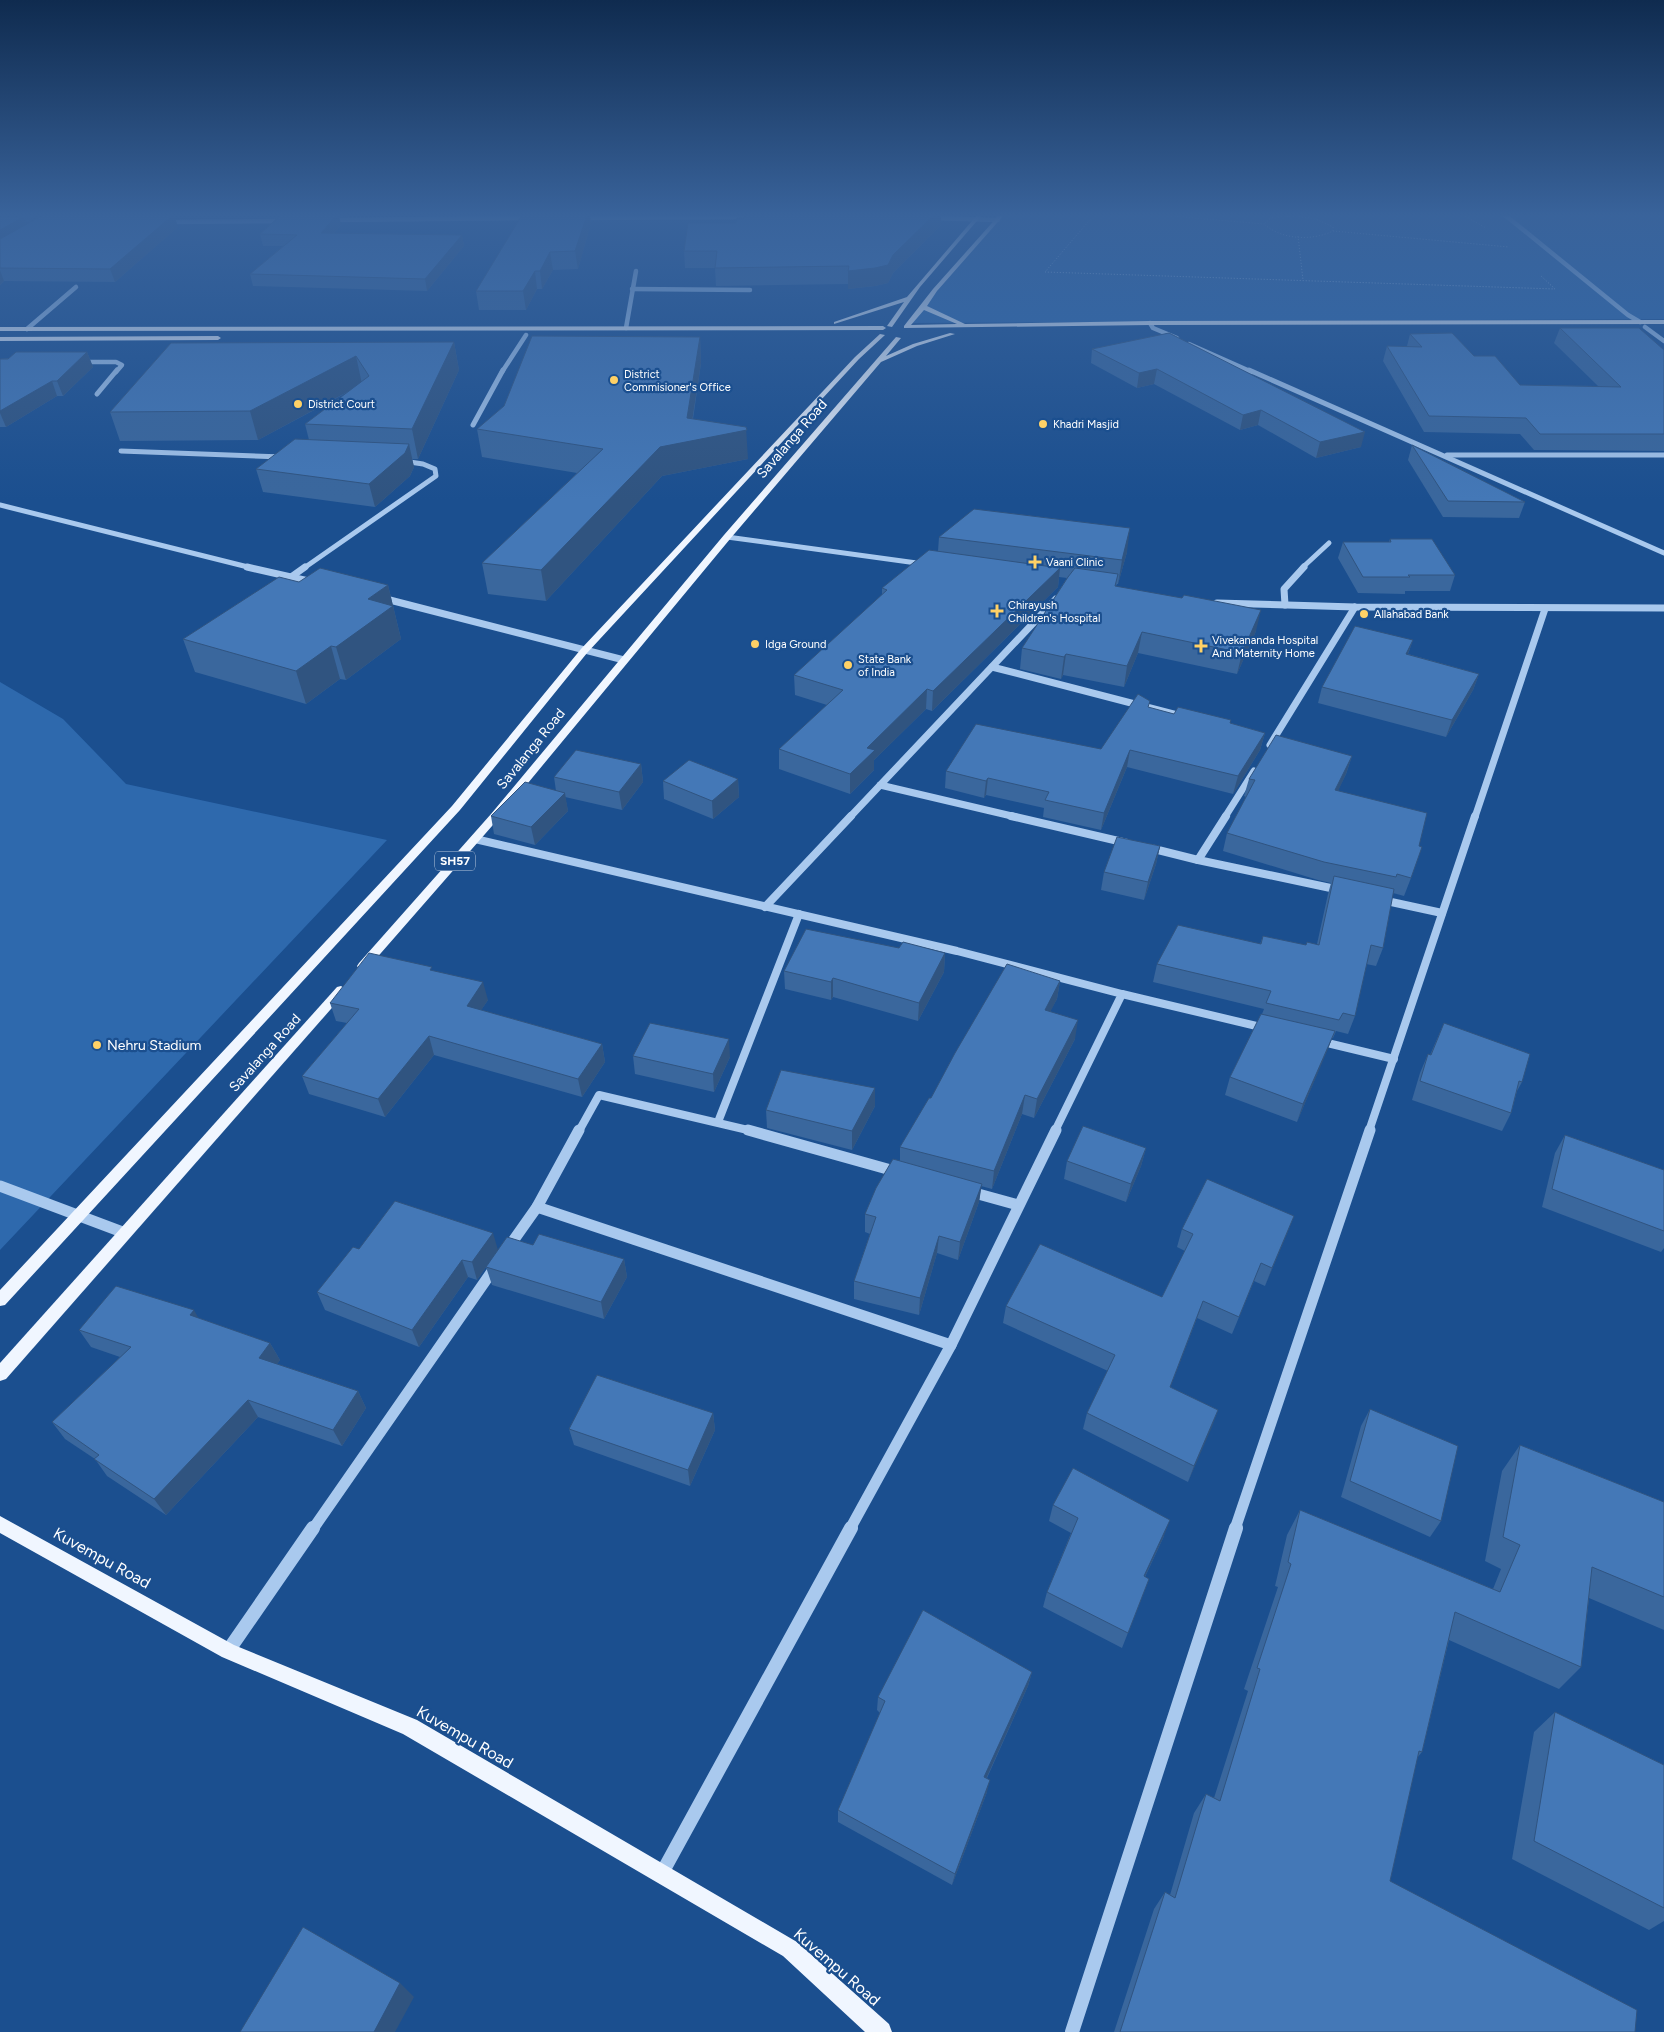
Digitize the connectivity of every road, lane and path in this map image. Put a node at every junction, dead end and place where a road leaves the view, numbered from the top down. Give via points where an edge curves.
1 (49, 310) edge
2 (629, 310) edge
3 (878, 310) edge
4 (901, 310) edge
5 (921, 310) edge
6 (929, 310) edge
7 (1622, 310) edge
8 (1640, 322) junction
9 (1664, 322) edge
10 (1151, 325) junction
11 (970, 326) junction
12 (908, 327) junction
13 (1645, 327) junction
14 (1664, 327) edge
15 (626, 328) junction
16 (816, 328) junction
17 (0, 329) edge
18 (27, 329) junction
19 (884, 331) junction
20 (952, 334) junction
21 (526, 335) junction
22 (920, 335) dead end
23 (377, 336) dead end
24 (912, 336) dead end
25 (228, 338) dead end
26 (0, 339) edge
27 (1664, 341) edge
28 (77, 362) edge
29 (876, 364) junction
30 (98, 394) dead end
31 (473, 425) dead end
32 (120, 451) dead end
33 (1664, 455) edge
34 (1442, 456) junction
35 (286, 457) edge
36 (393, 461) edge
37 (0, 506) edge
38 (727, 536) junction
39 (1329, 542) dead end
40 (1664, 554) edge
41 (933, 565) edge
42 (291, 577) junction
43 (319, 583) edge
44 (1063, 591) edge
45 (375, 596) edge
46 (1208, 602) edge
47 (1285, 605) junction
48 (1355, 607) junction
49 (1664, 608) edge
50 (1545, 609) junction
51 (584, 651) junction
52 (624, 660) junction
53 (992, 666) junction
54 (1189, 718) edge
55 (1264, 737) edge
56 (1274, 740) junction
57 (1264, 756) edge
58 (1259, 764) edge
59 (880, 785) junction
60 (475, 840) junction
61 (1131, 844) edge
62 (1140, 846) edge
63 (1198, 860) junction
64 (1344, 892) edge
65 (1374, 898) edge
66 (765, 907) junction
67 (1442, 913) junction
68 (799, 914) junction
69 (1122, 994) junction
70 (1272, 1030) edge
71 (1310, 1039) edge
72 (1394, 1059) junction
73 (718, 1122) junction
74 (905, 1174) edge
75 (0, 1186) edge
76 (962, 1190) edge
77 (1018, 1205) junction
78 (537, 1207) junction
79 (78, 1216) junction
80 (125, 1233) junction
81 (0, 1300) edge
82 (951, 1345) junction
83 (0, 1374) edge
84 (0, 1524) edge
85 (228, 1651) junction
86 (662, 1873) junction
87 (881, 2032) edge
88 (1072, 2032) edge

1 - 18 street
2 - 15 street
3 - 16 main road
4 - 19 main road, Savalanga Road / SH57
5 - 12 main road
6 - 11 main road
7 - 8 street
8 - 9 main road
8 - 10 main road
10 - 11 main road
10 - 13 main road
10 - 20 main road
10 - 34 street
11 - 12 main road
12 - 19 main road
12 - 24 main road via 915,331
13 - 14 main road
13 - 27 street
15 - 16 main road
15 - 18 main road
16 - 19 main road
17 - 18 main road
19 - 21 main road
19 - 29 main road, Savalanga Road / SH57 via 901,338
19 - 51 main road, Savalanga Road / SH57
20 - 22 main road
20 - 29 main road via 898,352
21 - 23 main road
21 - 31 street via 506,364
25 - 26 main road
28 - 30 street via 116,362 122,365
29 - 38 main road, Savalanga Road / SH57
32 - 35 street
33 - 34 street
34 - 40 street
36 - 42 street via 424,464 435,469 436,476
37 - 42 street
38 - 41 street
38 - 52 main road, Savalanga Road / SH57
39 - 47 street via 1284,589
42 - 43 street
44 - 53 street
45 - 51 street
46 - 47 street
47 - 48 street
48 - 50 street
48 - 56 street
49 - 50 street
50 - 67 street
51 - 52 street
51 - 79 main road, Savalanga Road / SH57 via 456,808
52 - 60 main road, Savalanga Road / SH57
53 - 54 street
53 - 59 street
55 - 56 street
56 - 57 street
58 - 63 street
59 - 61 street
59 - 66 street
60 - 66 street
60 - 80 main road, Savalanga Road / SH57
62 - 63 street
63 - 64 street
65 - 67 street
66 - 68 street
67 - 72 street
68 - 69 street
68 - 73 street
69 - 70 street
69 - 77 street
71 - 72 street
72 - 88 street via 1192,1658
73 - 74 street
73 - 78 street via 599,1095
75 - 79 street
76 - 77 street
77 - 82 street
78 - 82 street
78 - 85 street
79 - 80 street
79 - 81 main road, Savalanga Road / SH57
80 - 83 main road, Savalanga Road / SH57
82 - 86 street
84 - 85 main road, Kuvempu Road
85 - 86 main road, Kuvempu Road via 410,1727
86 - 87 main road, Kuvempu Road via 790,1948

